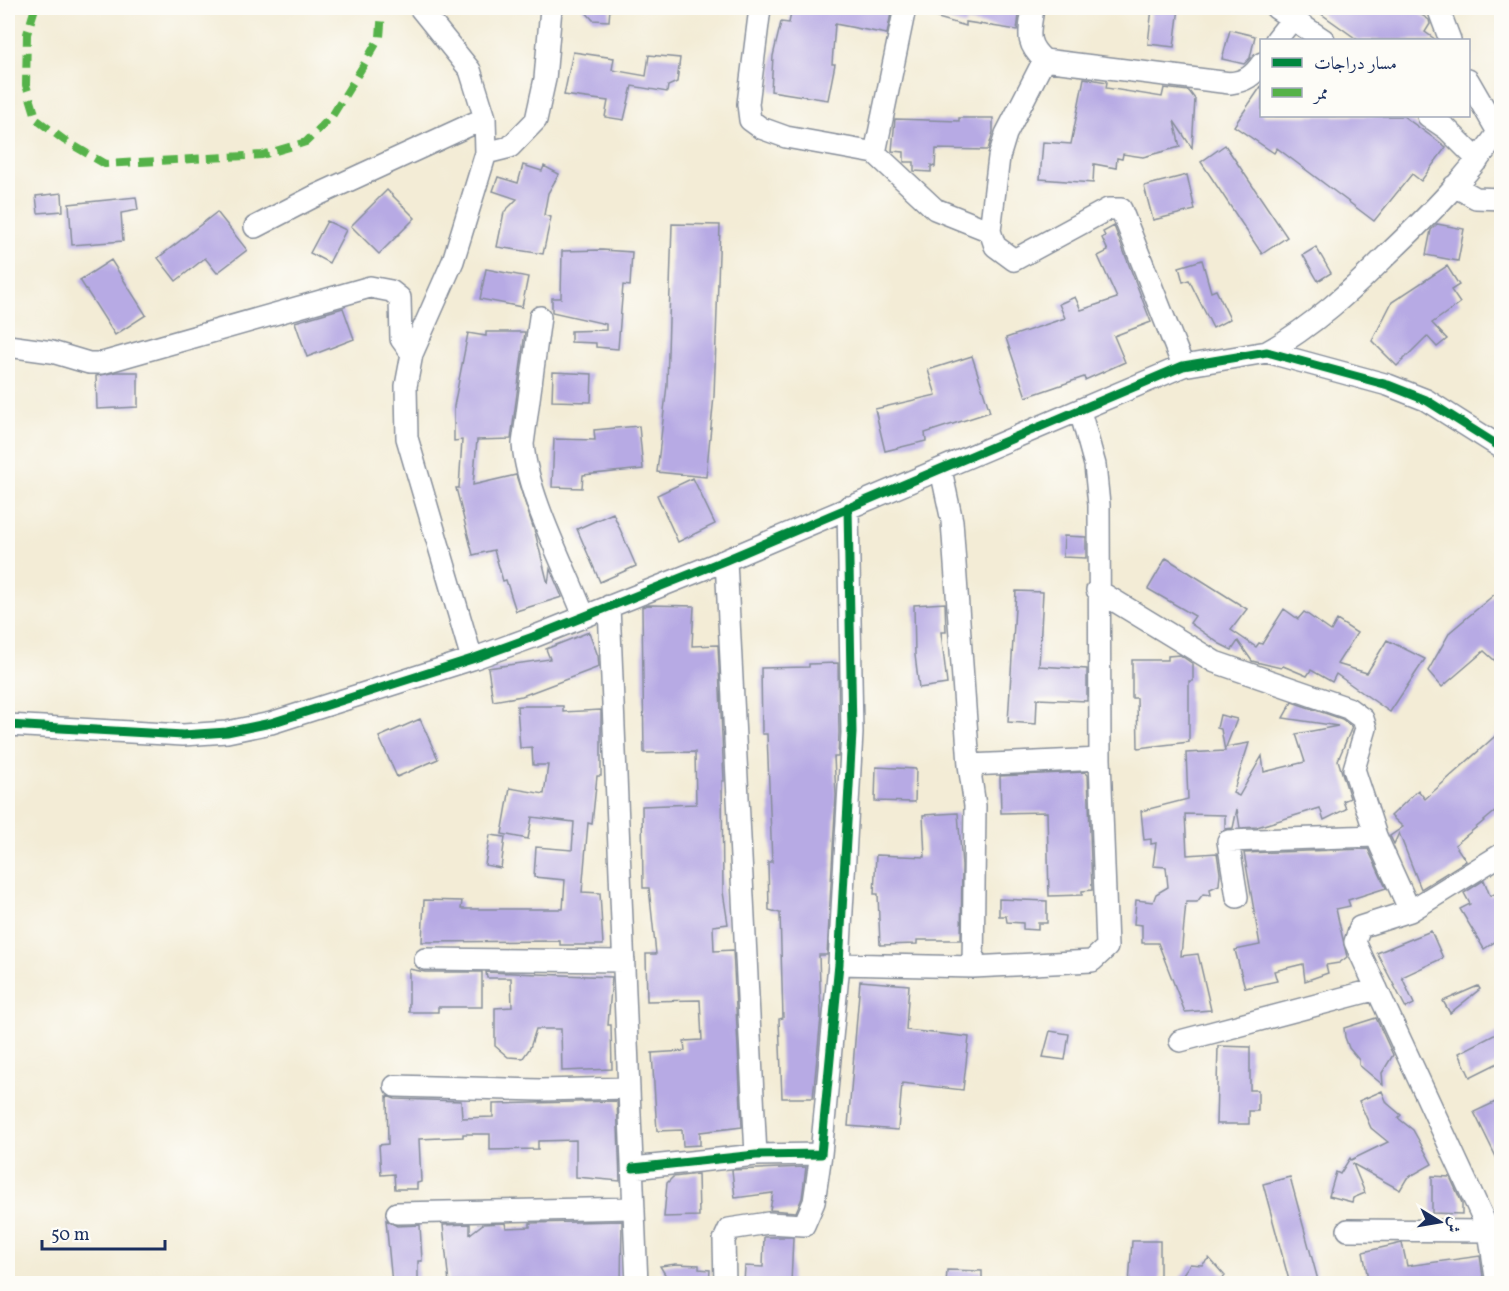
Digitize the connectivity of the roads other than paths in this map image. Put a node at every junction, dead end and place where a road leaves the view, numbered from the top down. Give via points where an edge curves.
1 (420, 8) edge
2 (551, 8) edge
3 (760, 8) edge
4 (905, 8) edge
5 (1033, 8) edge
6 (1438, 8) edge
7 (1290, 11) edge
8 (1276, 39) edge
9 (1323, 39) edge
10 (1450, 39) edge
11 (1044, 60) junction
12 (1260, 66) edge
13 (1470, 83) edge
14 (1429, 117) edge
15 (485, 118) junction
16 (1500, 130) edge
17 (486, 153) junction
18 (875, 153) junction
19 (1478, 160) junction
20 (1454, 186) junction
21 (1502, 199) edge
22 (255, 226) dead end
23 (990, 231) junction
24 (540, 316) dead end
25 (8, 346) edge
26 (1267, 352) junction
27 (412, 354) junction
28 (1183, 366) junction
29 (1080, 411) junction
30 (1502, 448) edge
31 (941, 470) junction
32 (848, 507) junction
33 (726, 560) junction
34 (1097, 590) junction
35 (609, 606) junction
36 (584, 616) junction
37 (472, 659) junction
38 (8, 726) edge
39 (1100, 759) junction
40 (969, 765) junction
41 (1377, 836) junction
42 (1502, 854) edge
43 (1237, 897) dead end
44 (1410, 911) junction
45 (425, 959) dead end
46 (624, 961) junction
47 (839, 964) junction
48 (973, 967) junction
49 (1377, 989) junction
50 (1180, 1041) dead end
51 (395, 1086) dead end
52 (629, 1088) junction
53 (821, 1154) junction
54 (756, 1155) junction
55 (633, 1168) junction
56 (634, 1208) junction
57 (397, 1213) dead end
58 (1348, 1230) dead end
59 (1489, 1231) junction
60 (637, 1284) edge
61 (725, 1284) edge
62 (1497, 1284) edge

1 - 15 street via 470,70
2 - 17 street via 545,79 536,120 510,147
3 - 18 street via 748,104 750,120 786,137
4 - 18 street
5 - 11 street via 1029,40
6 - 10 street
7 - 8 street
7 - 9 street
11 - 12 street via 1230,83 1243,82
11 - 23 street via 1006,134 999,157
13 - 16 street
14 - 19 street
15 - 17 street
15 - 22 street
16 - 19 street
17 - 27 street via 453,261
18 - 23 street via 935,209
19 - 20 street
20 - 21 street via 1476,198
20 - 26 street via 1353,288 1298,335
23 - 28 street via 994,246 1014,260 1108,209 1121,209
24 - 36 street via 524,460
25 - 27 street via 102,363 370,288 392,291 400,298 401,339
26 - 28 street
26 - 30 street via 1416,396
27 - 37 street via 406,386 407,438
28 - 29 street
29 - 31 street
29 - 34 street via 1095,465 1099,505
31 - 32 street
31 - 40 street via 952,521
32 - 33 street
32 - 47 street via 852,733
33 - 35 street
33 - 54 street
34 - 39 street
34 - 41 street via 1215,662 1356,712 1366,728 1354,769
35 - 36 street
35 - 46 street
36 - 37 street
37 - 38 street via 271,723 227,732 183,735
39 - 40 street
39 - 48 street via 1107,947 1092,961
40 - 48 street via 975,806
41 - 43 street via 1228,841
41 - 44 street
42 - 44 street
44 - 49 street via 1360,927 1356,934 1354,942
45 - 46 street
46 - 52 street
47 - 48 street
47 - 53 street
49 - 50 street
49 - 59 street
51 - 52 street
52 - 55 street
53 - 54 street
53 - 61 street via 814,1202 804,1225 768,1223 729,1229 724,1240
54 - 55 street
55 - 56 street
56 - 57 street
56 - 60 street
58 - 59 street
59 - 62 street

